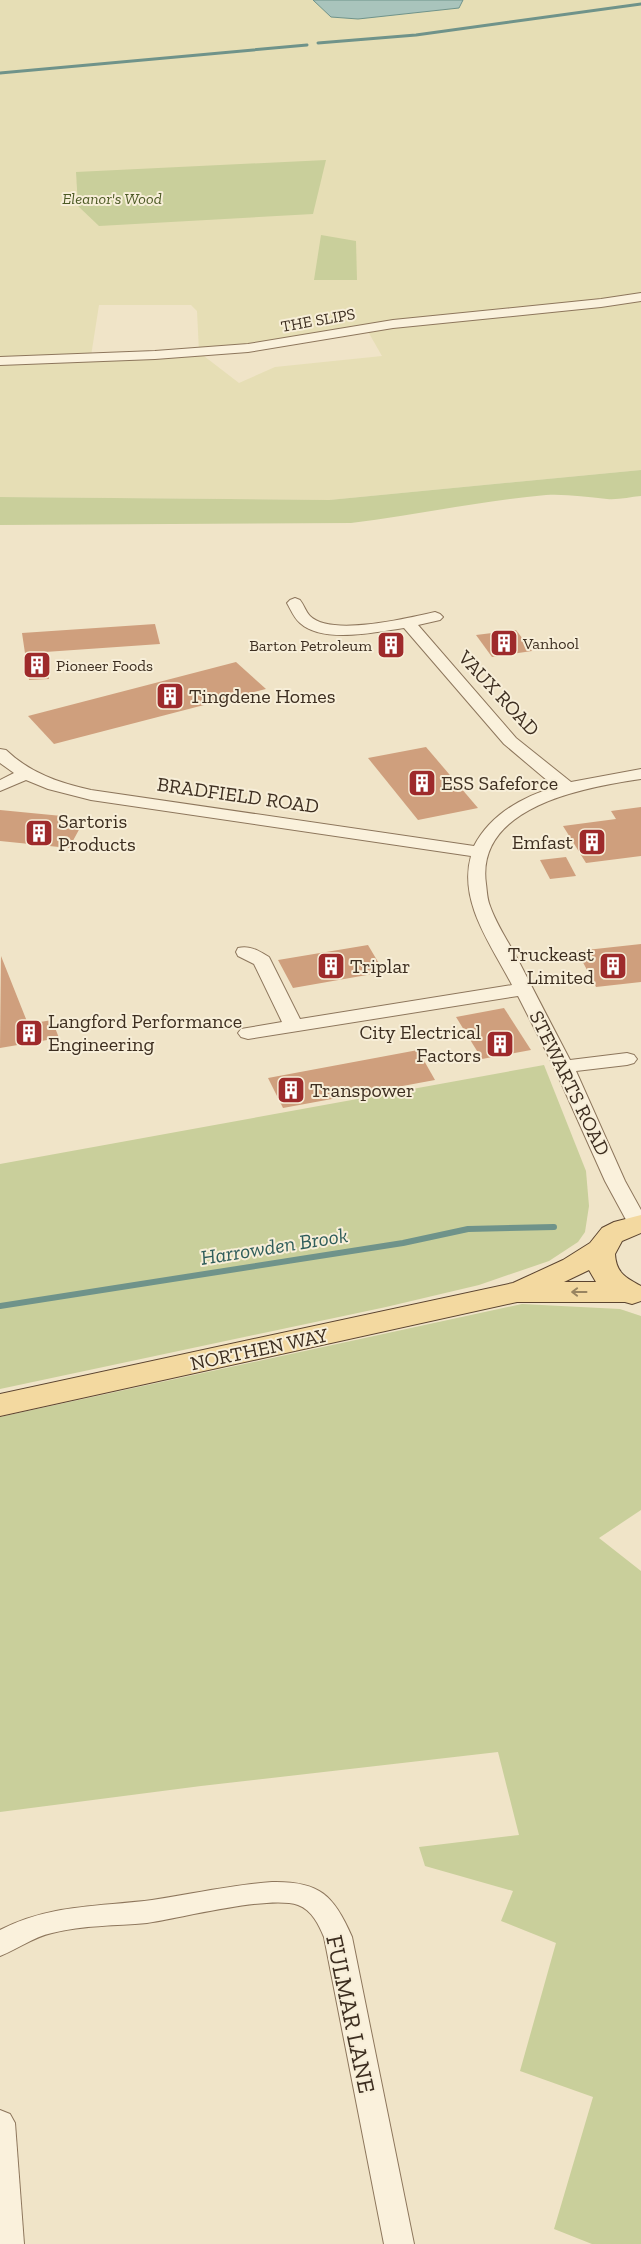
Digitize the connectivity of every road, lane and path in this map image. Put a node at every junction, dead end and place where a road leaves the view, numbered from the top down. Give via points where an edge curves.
1 (641, 297) edge
2 (0, 361) edge
3 (295, 603) dead end
4 (435, 617) dead end
5 (407, 622) junction
6 (0, 754) edge
7 (26, 774) junction
8 (641, 774) edge
9 (0, 786) edge
10 (566, 787) junction
11 (479, 852) junction
12 (245, 952) dead end
13 (524, 989) junction
14 (293, 1025) junction
15 (248, 1033) dead end
16 (627, 1059) dead end
17 (564, 1067) junction
18 (640, 1224) edge
19 (600, 1250) junction
20 (517, 1292) junction
21 (637, 1296) edge
22 (0, 1405) edge
23 (0, 1944) edge
24 (0, 2123) edge
25 (9, 2244) edge
26 (399, 2244) edge

1 - 2 street, THE SLIPS via 393,324 248,348 155,356
3 - 5 street via 304,620 328,629 364,629
4 - 5 street
5 - 10 street, VAUX ROAD via 510,741
6 - 7 street, BRADFIELD ROAD
7 - 9 street
7 - 11 street, BRADFIELD ROAD via 49,785 117,799
8 - 10 street, STEWARTS ROAD
10 - 11 street, STEWARTS ROAD via 509,815 488,835
11 - 13 street, STEWARTS ROAD via 474,888
12 - 14 street via 262,962
13 - 14 street
13 - 17 street, STEWARTS ROAD
14 - 15 street
16 - 17 street
17 - 18 street, STEWARTS ROAD
18 - 19 main road, NORTHEN WAY via 613,1233
19 - 20 main road, NORTHEN WAY via 573,1267
19 - 21 main road via 599,1262 604,1273 614,1284
21 -> 20 main road, NORTHEN WAY
20 - 22 main road, NORTHEN WAY
23 - 26 street, FULMAR LANE via 17,1933 58,1920 149,1911 274,1892 302,1895 320,1904 338,1937
24 - 25 street

